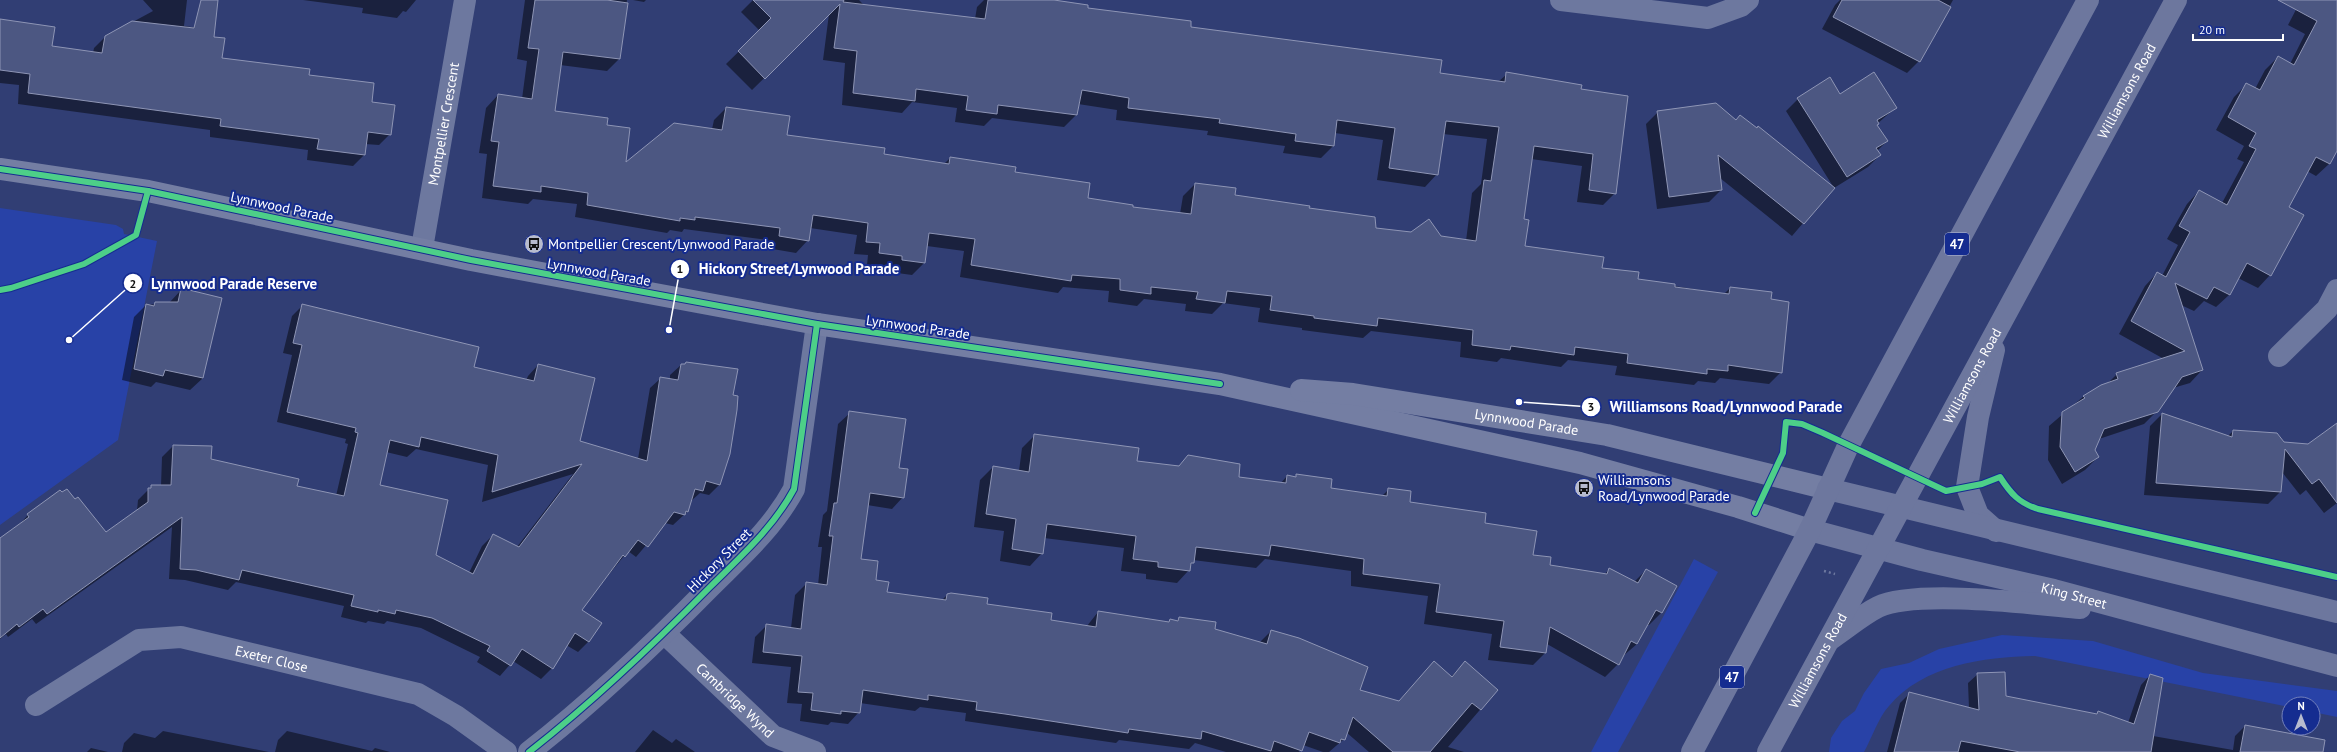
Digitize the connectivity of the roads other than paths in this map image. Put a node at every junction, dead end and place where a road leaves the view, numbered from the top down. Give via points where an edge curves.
1 (465, 0) edge
2 (1561, 0) edge
3 (1748, 0) edge
4 (2088, 0) edge
5 (2176, 0) edge
6 (0, 169) edge
7 (422, 248) junction
8 (2337, 290) edge
9 (2002, 319) junction
10 (817, 324) junction
11 (2279, 356) dead end
12 (1220, 384) junction
13 (1828, 489) junction
14 (1902, 507) junction
15 (1810, 530) junction
16 (1997, 532) junction
17 (1880, 549) junction
18 (2337, 612) edge
19 (2138, 614) junction
20 (664, 633) junction
21 (1830, 639) junction
22 (2337, 666) edge
23 (36, 705) dead end
24 (506, 752) edge
25 (529, 752) edge
26 (815, 752) edge
27 (1692, 752) edge
28 (1768, 752) edge

1 - 7 street, Montpellier Crescent
2 - 3 street via 1674,16 1708,18 1741,6
4 - 13 main road, 47 via 1856,432
5 - 9 main road, Williamsons Road
6 - 7 main road, Lynnwood Parade via 148,191
7 - 10 main road, Lynnwood Parade via 471,260
8 - 11 street via 2327,309
9 - 14 main road, Williamsons Road
9 - 16 main road via 1978,418 1968,487 1978,515
10 - 12 main road, Lynnwood Parade
10 - 20 street, Hickory Street via 794,489 783,510 766,530
12 - 13 main road, Lynnwood Parade via 1353,394 1606,435
12 - 15 main road, Lynnwood Parade via 1580,463
13 - 14 main road
13 - 15 main road, 47
14 - 16 main road
14 - 17 main road, Williamsons Road
15 - 17 main road, King Street
15 - 27 main road, 47
16 - 18 main road
17 - 19 main road, King Street via 2054,590
17 - 21 main road, Williamsons Road
19 - 21 main road via 2050,605 1934,598 1879,607
19 - 22 main road, King Street
20 - 25 street, Hickory Street
20 - 26 street, Cambridge Wynd via 773,736
21 - 28 main road, Williamsons Road
23 - 24 street, Exeter Close via 138,640 180,637 418,694 456,716

